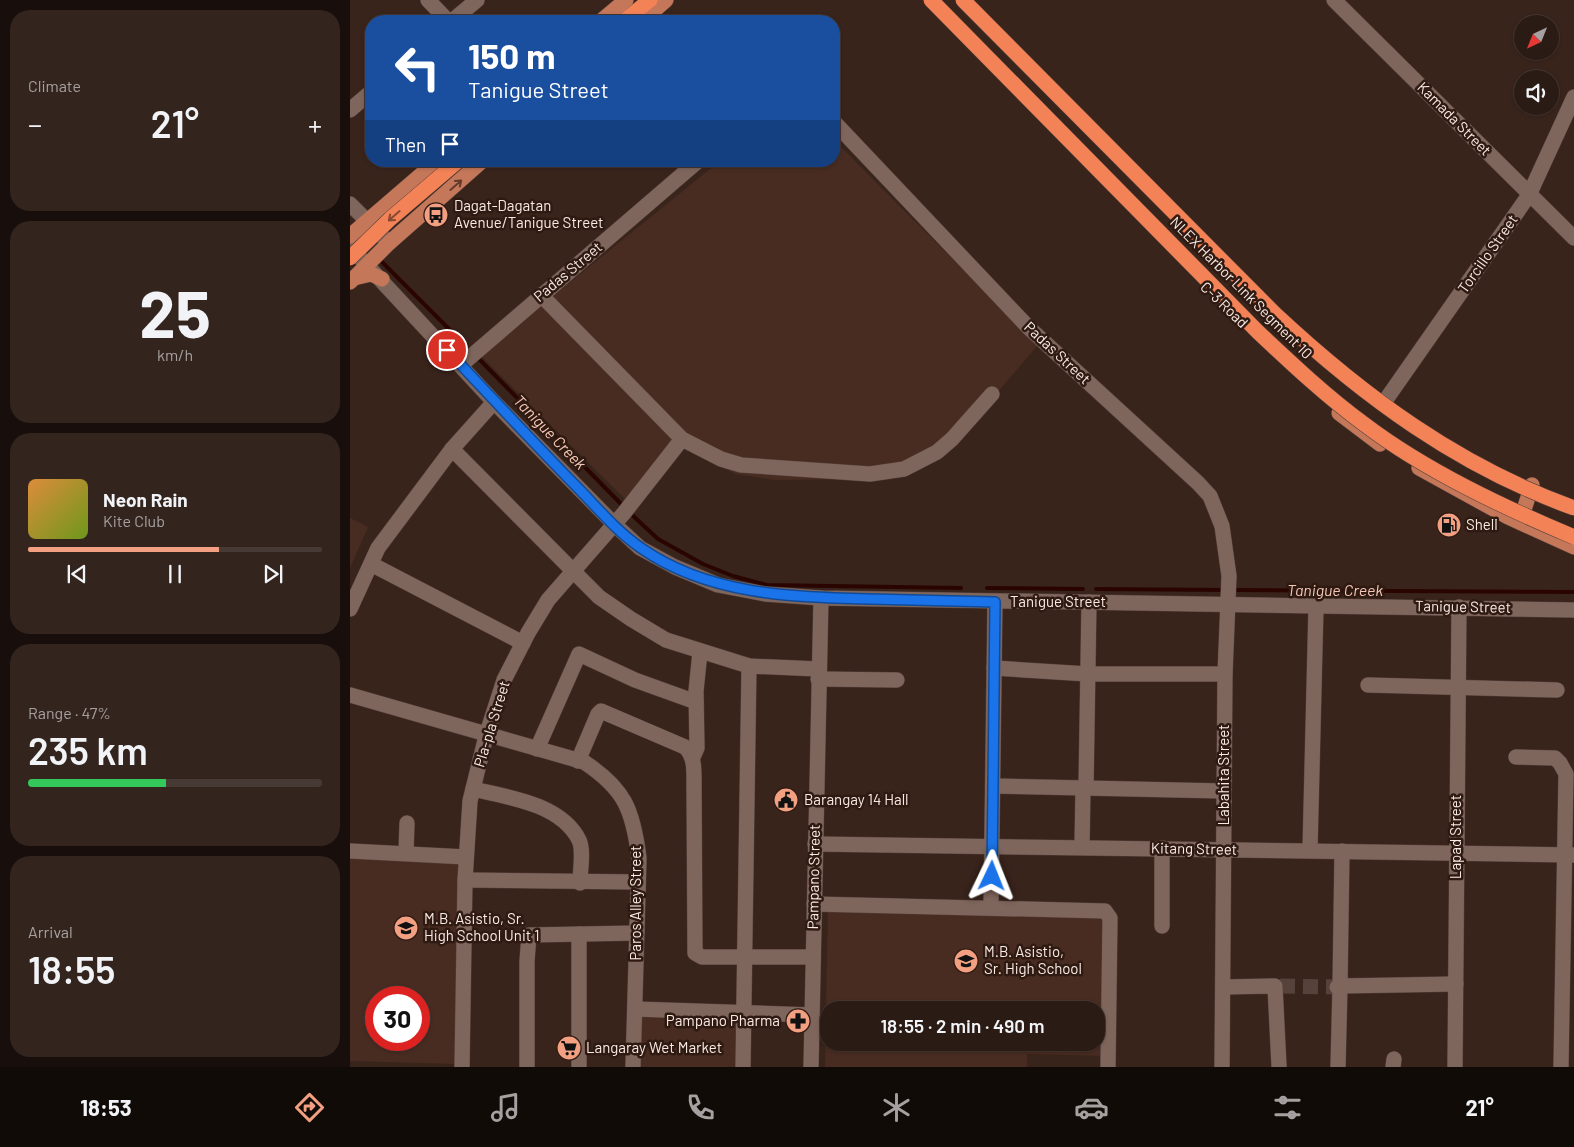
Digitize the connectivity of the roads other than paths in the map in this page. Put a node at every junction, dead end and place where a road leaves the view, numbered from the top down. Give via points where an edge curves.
1 (428, 0) edge
2 (476, 0) edge
3 (626, 0) edge
4 (650, 0) edge
5 (666, 0) edge
6 (922, 0) edge
7 (931, 0) edge
8 (963, 0) edge
9 (972, 0) edge
10 (1334, 0) edge
11 (442, 15) edge
12 (459, 15) edge
13 (608, 15) edge
14 (631, 15) edge
15 (649, 15) edge
16 (365, 97) edge
17 (1574, 97) edge
18 (350, 110) edge
19 (840, 128) edge
20 (430, 167) edge
21 (451, 167) edge
22 (475, 167) edge
23 (691, 167) edge
24 (1529, 195) junction
25 (350, 204) edge
26 (367, 221) junction
27 (350, 236) edge
28 (1574, 238) edge
29 (389, 243) junction
30 (350, 247) edge
31 (350, 258) edge
32 (367, 264) junction
33 (382, 279) junction
34 (352, 280) edge
35 (541, 295) junction
36 (461, 365) junction
37 (992, 394) dead end
38 (1385, 400) junction
39 (494, 402) junction
40 (682, 439) junction
41 (452, 449) junction
42 (1532, 485) junction
43 (1574, 500) edge
44 (1574, 508) edge
45 (1520, 522) junction
46 (614, 524) junction
47 (1574, 537) edge
48 (1574, 546) edge
49 (371, 564) junction
50 (572, 570) junction
51 (821, 598) junction
52 (1228, 599) junction
53 (995, 602) junction
54 (1089, 602) junction
55 (1316, 607) junction
56 (1459, 607) junction
57 (350, 609) edge
58 (1574, 610) edge
59 (523, 643) junction
60 (700, 652) junction
61 (749, 666) junction
62 (994, 668) junction
63 (818, 674) junction
64 (1088, 674) junction
65 (1225, 674) junction
66 (897, 680) dead end
67 (1368, 685) dead end
68 (1457, 687) junction
69 (1557, 690) dead end
70 (350, 695) edge
71 (696, 702) junction
72 (486, 736) junction
73 (537, 749) junction
74 (693, 757) junction
75 (1516, 757) dead end
76 (578, 761) junction
77 (992, 786) junction
78 (1084, 788) junction
79 (473, 789) junction
80 (1223, 791) junction
81 (407, 823) dead end
82 (815, 844) junction
83 (993, 846) junction
84 (1082, 847) junction
85 (1162, 848) junction
86 (1224, 850) junction
87 (1310, 850) junction
88 (350, 851) edge
89 (1342, 851) junction
90 (1455, 852) junction
91 (406, 853) junction
92 (1569, 855) edge
93 (466, 857) junction
94 (465, 880) junction
95 (638, 882) junction
96 (580, 883) junction
97 (814, 904) junction
98 (991, 906) junction
99 (1162, 926) dead end
100 (579, 934) junction
101 (637, 934) junction
102 (813, 957) junction
103 (744, 958) junction
104 (1456, 984) junction
105 (1338, 986) junction
106 (1224, 987) junction
107 (635, 1009) junction
108 (744, 1014) junction
109 (812, 1015) junction
110 (1280, 1066) edge
111 (462, 1067) edge
112 (527, 1067) edge
113 (579, 1067) edge
114 (633, 1067) edge
115 (743, 1067) edge
116 (811, 1067) edge
117 (1108, 1067) edge
118 (1222, 1067) edge
119 (1338, 1067) edge
120 (1455, 1067) edge
121 (1561, 1067) edge

1 - 11 street
2 - 12 street
3 - 13 main road
4 - 14 highway
5 - 15 main road
6 - 45 main road, C-3 Road via 1140,223 1308,387 1359,430 1436,480
7 - 47 highway, NLEX Harbor Link Segment 10, bridge via 1312,383 1366,426 1447,477 1516,513
8 - 44 highway, NLEX Harbor Link Segment 10, bridge via 1323,359 1382,406 1457,455 1533,493
9 - 38 main road via 1280,309 1330,357
10 - 24 street, Kamada Street
16 - 18 street
17 - 24 street, Torcillo Street
19 - 52 street, Padas Street via 1029,328 1210,496 1222,526 1230,576
20 - 26 main road
21 -> 31 highway, bridge
29 -> 22 main road
23 - 35 street, Padas Street
24 - 28 street, Kamada Street
24 - 38 street, Torcillo Street
25 - 26 street
26 - 27 main road
26 - 29 street
29 - 32 main road
30 - 32 street, Tanigue Street
32 - 33 street, Tanigue Street
32 - 34 main road
33 - 34 main road via 371,274
33 - 36 street, Tanigue Street
35 - 36 street, Padas Street
35 - 40 street
36 - 39 street, Tanigue Street
37 - 40 street via 936,452 904,469 870,474 741,465 721,459
38 - 42 main road via 1462,450
39 - 41 street
39 - 46 street, Tanigue Street
40 - 46 street, Pla-pla Street
41 - 49 street via 378,548
41 - 50 street
42 - 43 main road
42 - 45 main road
45 - 48 main road, C-3 Road
46 - 50 street, Pla-pla Street
46 - 51 street, Tanigue Street via 640,548 675,567 718,584 765,594
49 - 57 street
49 - 59 street
50 - 59 street, Pla-pla Street via 548,600
50 - 60 street via 600,597 631,619 666,640
51 - 53 street, Tanigue Street
51 - 63 street, Pampano Street
52 - 54 street, Tanigue Street
52 - 55 street, Tanigue Street
52 - 65 street, Labahita Street
53 - 54 street, Tanigue Street
53 - 62 street
54 - 64 street
55 - 56 street, Tanigue Street
55 - 87 street
56 - 58 street, Tanigue Street
56 - 68 street, Lapad Street
59 - 72 street, Pla-pla Street via 504,680
60 - 61 street
60 - 71 street
61 - 63 street
61 - 103 street
62 - 64 street
62 - 77 street
63 - 66 street
63 - 82 street, Pampano Street
64 - 65 street
64 - 78 street
65 - 80 street, Labahita Street
67 - 68 street
68 - 69 street
68 - 90 street, Lapad Street
70 - 72 street, Paros Alley Street
71 - 73 street via 635,680 579,654
71 - 74 street via 697,748
72 - 73 street, Paros Alley Street
72 - 79 street, Pla-pla Street
73 - 76 street, Paros Alley Street
74 - 76 street via 685,747 601,711
74 - 103 street via 696,955
75 - 92 street via 1555,758 1564,770
76 - 95 street, Paros Alley Street via 601,774 617,789 628,807 635,827
77 - 78 street
77 - 83 street
78 - 80 street
78 - 84 street
79 - 93 street, Pla-pla Street
79 - 96 street via 526,802 548,811 570,827 580,842
80 - 86 street, Labahita Street
81 - 91 street
82 - 83 street, Kitang Street
82 - 97 street, Pampano Street
83 - 84 street, Kitang Street
83 - 98 street
84 - 85 street, Kitang Street
85 - 86 street, Kitang Street
85 - 99 street
86 - 87 street, Kitang Street
86 - 106 street, Labahita Street
87 - 89 street, Kitang Street
88 - 91 street
89 - 90 street, Kitang Street
89 - 105 street
90 - 92 street, Kitang Street
90 - 104 street, Lapad Street
91 - 93 street
92 - 121 street
93 - 94 street, Pla-pla Street
94 - 96 street
94 - 111 street, Pla-pla Street
95 - 96 street
95 - 101 street, Paros Alley Street
97 - 98 street
97 - 102 street, Pampano Street
98 - 117 street via 1108,912
100 - 101 street
100 - 112 street via 529,936
100 - 113 street
101 - 107 street, Paros Alley Street
102 - 103 street
102 - 109 street, Pampano Street
103 - 108 street
104 - 105 street
104 - 120 street, Lapad Street
105 - 119 street
106 - 110 street via 1278,986
106 - 118 street, Labahita Street
107 - 108 street
107 - 114 street, Paros Alley Street
108 - 109 street
108 - 115 street
109 - 116 street, Pampano Street

